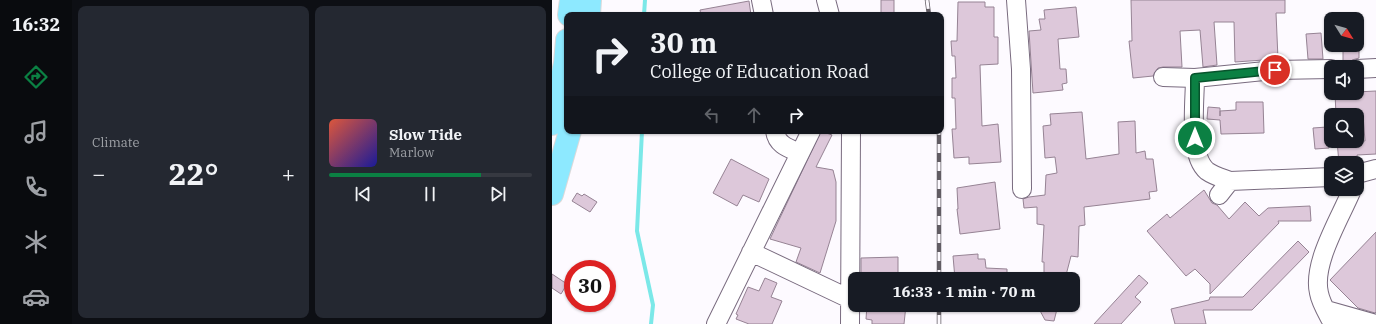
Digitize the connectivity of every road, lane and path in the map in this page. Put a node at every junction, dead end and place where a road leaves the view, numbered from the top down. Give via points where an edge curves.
1 (571, 0) edge
2 (590, 0) edge
3 (761, 0) edge
4 (826, 0) edge
5 (1016, 0) edge
6 (570, 12) edge
7 (589, 12) edge
8 (763, 12) edge
9 (829, 12) edge
10 (564, 68) edge
11 (1376, 68) edge
12 (1324, 69) edge
13 (1364, 69) edge
14 (1163, 77) dead end
15 (1195, 78) junction
16 (552, 124) edge
17 (569, 134) edge
18 (776, 134) edge
19 (810, 134) edge
20 (851, 134) edge
21 (800, 153) junction
22 (1376, 169) edge
23 (1364, 172) edge
24 (1324, 177) edge
25 (1230, 181) junction
26 (1022, 189) dead end
27 (552, 194) edge
28 (1218, 195) dead end
29 (1349, 196) edge
30 (751, 252) junction
31 (850, 272) edge
32 (848, 298) edge
33 (850, 312) edge
34 (1330, 317) edge
35 (716, 324) edge
36 (850, 324) edge
37 (1376, 324) edge

1 - 6 main road
2 - 7 main road
3 - 8 street
4 - 9 street
5 - 26 street via 1021,69
10 - 16 main road
11 - 13 street
12 - 15 street via 1275,70
14 - 15 street
15 - 25 street via 1195,138 1198,157 1208,171
17 - 27 main road
18 - 21 street via 785,147
19 - 21 street
20 - 31 street
21 - 30 street
22 - 23 street
24 - 25 street
25 - 28 street
29 - 34 street via 1322,256 1318,276 1318,292
30 - 32 street
30 - 35 street
33 - 36 street
34 - 37 street

